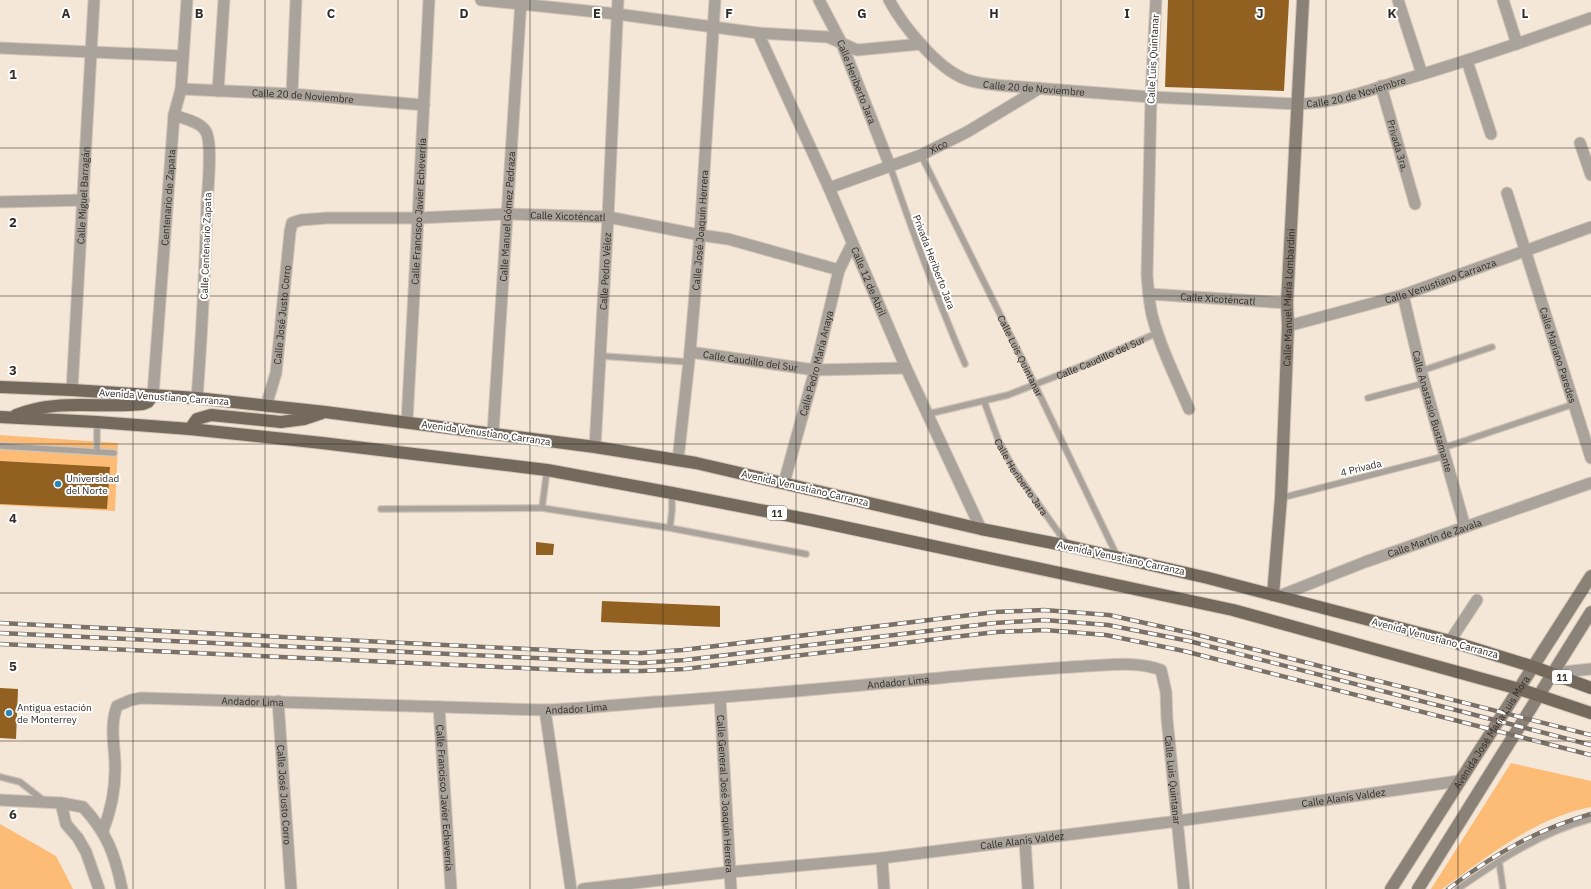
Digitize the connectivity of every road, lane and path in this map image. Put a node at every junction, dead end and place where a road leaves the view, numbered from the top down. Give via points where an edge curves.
1 (94, 0) edge
2 (187, 0) edge
3 (224, 0) edge
4 (296, 0) edge
5 (429, 0) edge
6 (481, 0) edge
7 (618, 0) edge
8 (715, 0) edge
9 (819, 0) edge
10 (889, 0) edge
11 (1156, 0) edge
12 (1303, 0) edge
13 (1398, 0) edge
14 (1503, 0) edge
15 (521, 2) edge
16 (617, 14) junction
17 (1591, 18) edge
18 (714, 26) junction
19 (758, 33) junction
20 (842, 44) junction
21 (920, 44) junction
22 (1517, 44) junction
23 (0, 48) edge
24 (92, 51) junction
25 (183, 56) junction
26 (1467, 61) junction
27 (1422, 74) junction
28 (1381, 86) junction
29 (1040, 88) junction
30 (181, 89) junction
31 (218, 91) junction
32 (292, 94) junction
33 (1151, 97) junction
34 (1298, 104) junction
35 (424, 105) junction
36 (174, 115) junction
37 (1491, 134) dead end
38 (1580, 143) dead end
39 (921, 155) junction
40 (890, 166) junction
41 (1591, 175) edge
42 (829, 188) junction
43 (1507, 193) dead end
44 (84, 200) junction
45 (0, 202) edge
46 (1415, 204) dead end
47 (507, 214) junction
48 (608, 217) junction
49 (418, 218) junction
50 (292, 223) joint
51 (1591, 227) edge
52 (700, 235) junction
53 (852, 244) junction
54 (1525, 252) junction
55 (839, 270) junction
56 (1149, 294) junction
57 (1403, 295) junction
58 (1287, 302) junction
59 (1288, 326) junction
60 (1157, 333) junction
61 (1492, 347) dead end
62 (601, 356) junction
63 (690, 357) junction
64 (965, 364) dead end
65 (906, 368) junction
66 (815, 370) junction
67 (1421, 371) junction
68 (1425, 383) junction
69 (1035, 385) junction
70 (0, 387) edge
71 (72, 390) junction
72 (153, 396) junction
73 (197, 398) junction
74 (1368, 398) dead end
75 (984, 401) junction
76 (1574, 404) junction
77 (266, 406) junction
78 (1189, 409) dead end
79 (325, 412) junction
80 (928, 414) junction
81 (5, 417) edge
82 (97, 422) junction
83 (406, 422) junction
84 (190, 429) junction
85 (492, 433) junction
86 (0, 446) edge
87 (595, 447) junction
88 (97, 452) junction
89 (1444, 452) junction
90 (114, 453) dead end
91 (1591, 458) edge
92 (678, 460) junction
93 (547, 470) junction
94 (1591, 482) edge
95 (784, 483) junction
96 (672, 493) junction
97 (1281, 498) junction
98 (542, 508) junction
99 (381, 509) dead end
100 (1465, 527) junction
101 (670, 528) junction
102 (981, 529) junction
103 (1068, 546) junction
104 (806, 554) dead end
105 (1118, 557) junction
106 (1591, 576) edge
107 (1276, 595) junction
108 (1478, 600) dead end
109 (1591, 612) edge
110 (1450, 641) junction
111 (1534, 667) junction
112 (1591, 669) edge
113 (1161, 670) joint
114 (1553, 673) junction
115 (1591, 688) edge
116 (1519, 689) junction
117 (1538, 696) junction
118 (720, 698) junction
119 (278, 701) junction
120 (440, 707) junction
121 (545, 710) junction
122 (1591, 713) edge
123 (0, 777) edge
124 (1459, 782) junction
125 (0, 800) edge
126 (47, 803) junction
127 (61, 803) junction
128 (1591, 819) edge
129 (1178, 822) junction
130 (103, 831) junction
131 (1025, 840) junction
132 (882, 858) junction
133 (1499, 861) junction
134 (730, 872) junction
135 (99, 889) edge
136 (122, 889) edge
137 (291, 889) edge
138 (451, 889) edge
139 (571, 889) edge
140 (583, 889) edge
141 (731, 889) edge
142 (884, 889) edge
143 (1028, 889) edge
144 (1184, 889) edge
145 (1391, 889) edge
146 (1418, 889) edge
147 (1458, 889) edge
148 (1502, 889) edge

1 - 24 street, Calle Miguel Barragán
2 - 25 street, Centenario de Zapata
3 - 31 street
4 - 32 street
5 - 35 street, Calle Francisco Javier Echeverría
6 - 15 street
7 - 16 street, Calle Pedro Vélez
8 - 18 street, Calle José Joaquín Herrera
9 - 20 street, Calle Heriberto Jara
10 - 21 street, Calle 20 de Noviembre
11 - 33 street, Calle Luis Quintanar
12 - 34 street, Calle Manuel María Lombardini
13 - 27 street
14 - 22 street
15 - 16 street
15 - 47 street, Calle Manuel Gómez Pedraza
16 - 18 street
16 - 48 street, Calle Pedro Vélez
17 - 22 street, Calle 20 de Noviembre
18 - 19 street
18 - 52 street, Calle José Joaquín Herrera
19 - 20 street via 828,37
19 - 42 street, Calle 12 de Abril
20 - 21 street via 858,50
20 - 40 street, Calle Heriberto Jara
21 - 29 street, Calle 20 de Noviembre via 950,70 965,79 985,84
22 - 26 street, Calle 20 de Noviembre
23 - 24 street
24 - 25 street
24 - 44 street, Calle Miguel Barragán
25 - 30 street, Centenario de Zapata
26 - 27 street, Calle 20 de Noviembre
26 - 37 street
27 - 28 street, Calle 20 de Noviembre
28 - 34 street, Calle 20 de Noviembre via 1348,98 1316,104
28 - 46 street, Privada 3ra.
29 - 33 street, Calle 20 de Noviembre
29 - 39 street, Xico via 967,132
30 - 31 street, Calle 20 de Noviembre
30 - 36 street, Centenario de Zapata
31 - 32 street, Calle 20 de Noviembre
32 - 35 street, Calle 20 de Noviembre
33 - 34 street, Calle 20 de Noviembre
33 - 56 street, Calle Luis Quintanar
34 - 58 street, Calle Manuel María Lombardini
35 - 49 street, Calle Francisco Javier Echeverría
36 - 72 street, Centenario de Zapata
36 - 73 street, Calle Centenario Zapata via 201,126 207,134 208,146 203,323
38 - 41 street
39 - 40 street, Xico
39 - 69 lane, Calle Luis Quintanar
40 - 42 street, Xico
40 - 64 lane, Privada Heriberto Jara via 916,243
42 - 53 street, Calle 12 de Abril
43 - 54 street, Calle Mariano Paredes
44 - 45 street
44 - 71 street, Calle Miguel Barragán
47 - 48 street, Calle Xicoténcatl
47 - 49 street, Calle Xicoténcatl
47 - 85 street, Calle Manuel Gómez Pedraza
48 - 52 street, Calle Xicoténcatl
48 - 62 street, Calle Pedro Vélez
49 - 50 street, Calle Xicoténcatl via 327,218
49 - 83 street, Calle Francisco Javier Echeverría
50 - 77 street, Calle José Justo Corro via 276,373
51 - 54 street, Calle Venustiano Carranza
52 - 55 street, Calle Xicoténcatl via 728,239
52 - 63 street, Calle José Joaquín Herrera
53 - 55 street, Calle Pedro María Anaya
53 - 65 street, Calle 12 de Abril
54 - 57 street, Calle Venustiano Carranza
54 - 76 street, Calle Mariano Paredes
55 - 66 street, Calle Pedro María Anaya
56 - 58 street, Calle Xicoténcatl
56 - 60 street, Calle Luis Quintanar
57 - 59 street, Calle Venustiano Carranza
57 - 67 street, Calle Anastasio Bustamante
58 - 59 street, Calle Manuel María Lombardini
59 - 97 street, Calle Manuel María Lombardini
60 - 69 lane, Calle Caudillo del Sur
60 - 78 street, Calle Luis Quintanar
61 - 67 lane
62 - 63 lane, Calle Caudillo del Sur
62 - 87 street, Calle Pedro Vélez
63 - 66 street, Calle Caudillo del Sur
63 - 92 street, Calle José Joaquín Herrera
65 - 66 street, Calle Caudillo del Sur
65 - 80 street, Calle 12 de Abril
66 - 95 street, Calle Pedro María Anaya
67 - 68 street, Calle Anastasio Bustamante
68 - 74 lane
68 - 89 street, Calle Anastasio Bustamante
69 - 75 lane, Calle Caudillo del Sur
69 - 105 lane, Calle Luis Quintanar
70 - 71 main road, Avenida Venustiano Carranza / 11
71 - 72 main road, Avenida Venustiano Carranza / 11
72 - 73 main road, Avenida Venustiano Carranza / 11
72 - 81 main road via 143,404 41,408
73 - 77 main road, Avenida Venustiano Carranza / 11
75 - 80 lane, Calle Caudillo del Sur
75 - 103 lane, Calle Heriberto Jara via 999,442 1015,472
76 - 89 lane, 4 Privada
76 - 91 street, Calle Mariano Paredes
77 - 79 main road, Avenida Venustiano Carranza / 11
79 - 83 main road, Avenida Venustiano Carranza / 11
79 - 84 main road via 304,419 281,422 207,416 197,419
80 - 102 street, Calle 12 de Abril
81 - 82 main road, 11
82 - 84 main road, 11
82 - 88 lane
83 - 85 main road, Avenida Venustiano Carranza / 11
84 - 93 main road, 11
85 - 87 main road, Avenida Venustiano Carranza / 11
86 - 88 lane
87 - 92 main road, Avenida Venustiano Carranza / 11
88 - 90 lane
89 - 97 lane, 4 Privada
89 - 100 street, Calle Anastasio Bustamante
92 - 95 main road, Avenida Venustiano Carranza / 11
93 - 96 main road, 11
93 - 98 lane
94 - 100 street, Calle Martín de Zavala
95 - 102 main road, Avenida Venustiano Carranza / 11
96 - 101 lane
96 - 116 main road, 11 via 818,521 1233,610
97 - 107 street, Calle Manuel María Lombardini
98 - 99 lane
98 - 101 lane
100 - 107 street, Calle Martín de Zavala
101 - 104 lane
102 - 103 main road, Avenida Venustiano Carranza / 11
103 - 105 main road, Avenida Venustiano Carranza / 11
105 - 107 main road, Avenida Venustiano Carranza / 11
106 - 111 street, Avenida José María Luis Mora
107 - 110 main road, Avenida Venustiano Carranza / 11
108 - 110 street
109 - 114 street, Avenida José María Luis Mora
110 - 111 main road, Avenida Venustiano Carranza / 11
111 - 114 main road, Avenida Venustiano Carranza / 11
111 - 116 street, Avenida José María Luis Mora
112 - 114 street
113 - 118 street, Andador Lima via 1126,665 1058,668
113 - 129 street, Calle Luis Quintanar via 1166,692
114 - 115 main road, Avenida Venustiano Carranza / 11
114 - 117 street, Avenida José María Luis Mora
116 - 117 main road, 11
116 - 124 street, Avenida José María Luis Mora
117 - 122 main road, 11
117 - 146 street, Avenida José María Luis Mora
118 - 121 street, Andador Lima
118 - 134 street, Calle General José Joaquín Herrera
119 - 120 street, Andador Lima
119 - 130 street, Andador Lima via 141,698 117,706 113,725 114,797
119 - 137 street, Calle José Justo Corro
120 - 121 street, Andador Lima
120 - 138 street, Calle Francisco Javier Echeverría
121 - 139 street
123 - 126 lane via 20,782
124 - 129 street, Calle Alanís Valdez
124 - 145 street, Avenida José María Luis Mora
125 - 126 street
126 - 127 street
127 - 130 street via 83,807
127 - 135 street via 66,824 86,852
128 - 133 lane via 1554,832
129 - 131 street, Calle Alanís Valdez
129 - 144 street, Calle Luis Quintanar
130 - 136 street via 111,847
131 - 132 street, Calle Alanís Valdez
131 - 143 street
132 - 134 street, Calle Alanís Valdez
132 - 142 street
133 - 147 lane
133 - 148 lane
134 - 140 street, Calle Alanís Valdez
134 - 141 street, Calle General José Joaquín Herrera

